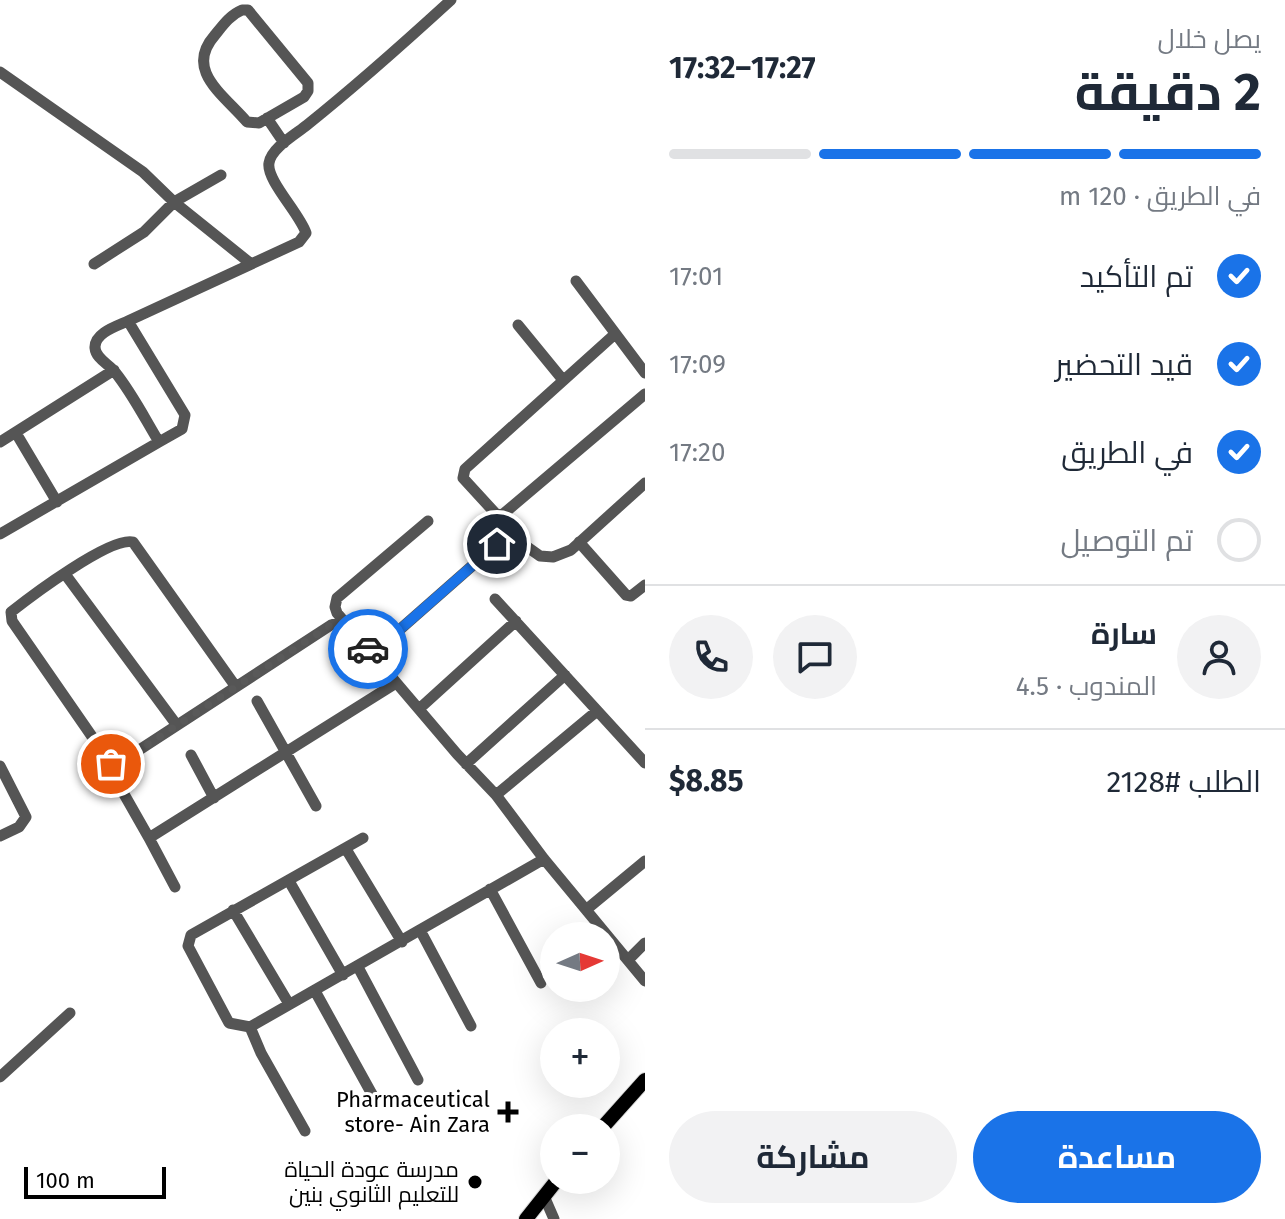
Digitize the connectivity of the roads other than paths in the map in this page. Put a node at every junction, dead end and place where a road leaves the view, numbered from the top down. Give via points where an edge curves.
1 (451, 0) edge
2 (0, 72) edge
3 (267, 118) junction
4 (284, 143) junction
5 (221, 175) dead end
6 (174, 202) junction
7 (250, 263) junction
8 (94, 264) dead end
9 (576, 281) dead end
10 (128, 321) junction
11 (518, 325) dead end
12 (615, 334) junction
13 (114, 370) junction
14 (645, 373) edge
15 (563, 380) junction
16 (645, 394) edge
17 (16, 433) junction
18 (0, 442) edge
19 (159, 442) junction
20 (645, 483) edge
21 (57, 502) junction
22 (502, 515) junction
23 (428, 521) dead end
24 (0, 534) edge
25 (579, 542) junction
26 (497, 544) dead end
27 (65, 574) junction
28 (644, 588) edge
29 (495, 599) dead end
30 (344, 621) junction
31 (516, 621) junction
32 (372, 654) junction
33 (565, 675) junction
34 (396, 683) junction
35 (236, 687) junction
36 (257, 701) dead end
37 (419, 709) junction
38 (597, 711) junction
39 (176, 724) junction
40 (288, 752) junction
41 (191, 755) dead end
42 (645, 763) edge
43 (466, 764) junction
44 (0, 766) edge
45 (116, 780) dead end
46 (496, 795) junction
47 (214, 798) junction
48 (316, 806) dead end
49 (0, 836) edge
50 (149, 838) junction
51 (363, 838) dead end
52 (346, 849) junction
53 (544, 859) junction
54 (645, 861) edge
55 (289, 881) junction
56 (175, 887) dead end
57 (490, 889) junction
58 (587, 909) junction
59 (233, 910) junction
60 (420, 930) junction
61 (402, 942) junction
62 (645, 943) edge
63 (629, 959) junction
64 (358, 967) junction
65 (343, 975) junction
66 (540, 981) edge
67 (645, 981) edge
68 (315, 991) junction
69 (289, 1004) junction
70 (70, 1013) dead end
71 (471, 1026) dead end
72 (250, 1027) junction
73 (0, 1077) edge
74 (418, 1080) dead end
75 (645, 1080) edge
76 (373, 1096) dead end
77 (615, 1114) edge
78 (305, 1131) dead end
79 (544, 1196) joint
80 (526, 1219) edge
81 (554, 1219) edge

1 - 4 street
2 - 6 street via 143,172
3 - 3 street via 304,97 308,83 248,10 242,10 233,13 204,47 204,73 247,122
3 - 4 street
4 - 7 street via 271,158 269,172 306,233 299,242
5 - 6 street
6 - 7 street
6 - 8 street via 144,232
7 - 10 street
9 - 12 street
10 - 13 street via 97,339 98,356
10 - 19 street via 185,415 182,429
11 - 15 street
12 - 14 street
12 - 15 street
13 - 17 street
13 - 19 street
15 - 22 street via 463,472 463,478
16 - 22 street
17 - 18 street
17 - 21 street
19 - 21 street
20 - 25 street
21 - 24 street
22 - 25 street via 523,544 540,556 553,557
23 - 30 street via 337,598 335,607
25 - 28 street via 626,595
26 - 32 street
27 - 35 street via 103,549 133,542
27 - 39 street
27 - 39 street via 11,612 12,621 111,764
29 - 31 street
30 - 32 street
30 - 35 street
31 - 33 street
31 - 37 street
32 - 34 street
33 - 38 street
33 - 43 street
34 - 37 street
34 - 40 street
35 - 39 street
36 - 40 street
37 - 43 street
38 - 42 street
38 - 46 street
40 - 47 street
40 - 48 street
41 - 47 street
43 - 46 street
44 - 49 street via 26,817
45 - 50 street
46 - 53 street
47 - 50 street
50 - 56 street
51 - 52 street
52 - 55 street
52 - 61 street
53 - 57 street
53 - 58 street
54 - 58 street
55 - 59 street
55 - 65 street
57 - 60 street
57 - 66 street
58 - 63 street
59 - 69 street
59 - 72 street via 191,935 188,946 229,1023
60 - 61 street
60 - 71 street
61 - 64 street
62 - 63 street
63 - 67 street
64 - 65 street
64 - 74 street
65 - 68 street
68 - 69 street
68 - 76 street
69 - 72 street
70 - 73 street
72 - 78 street
75 - 77 main road
79 - 80 main road
79 - 81 street

